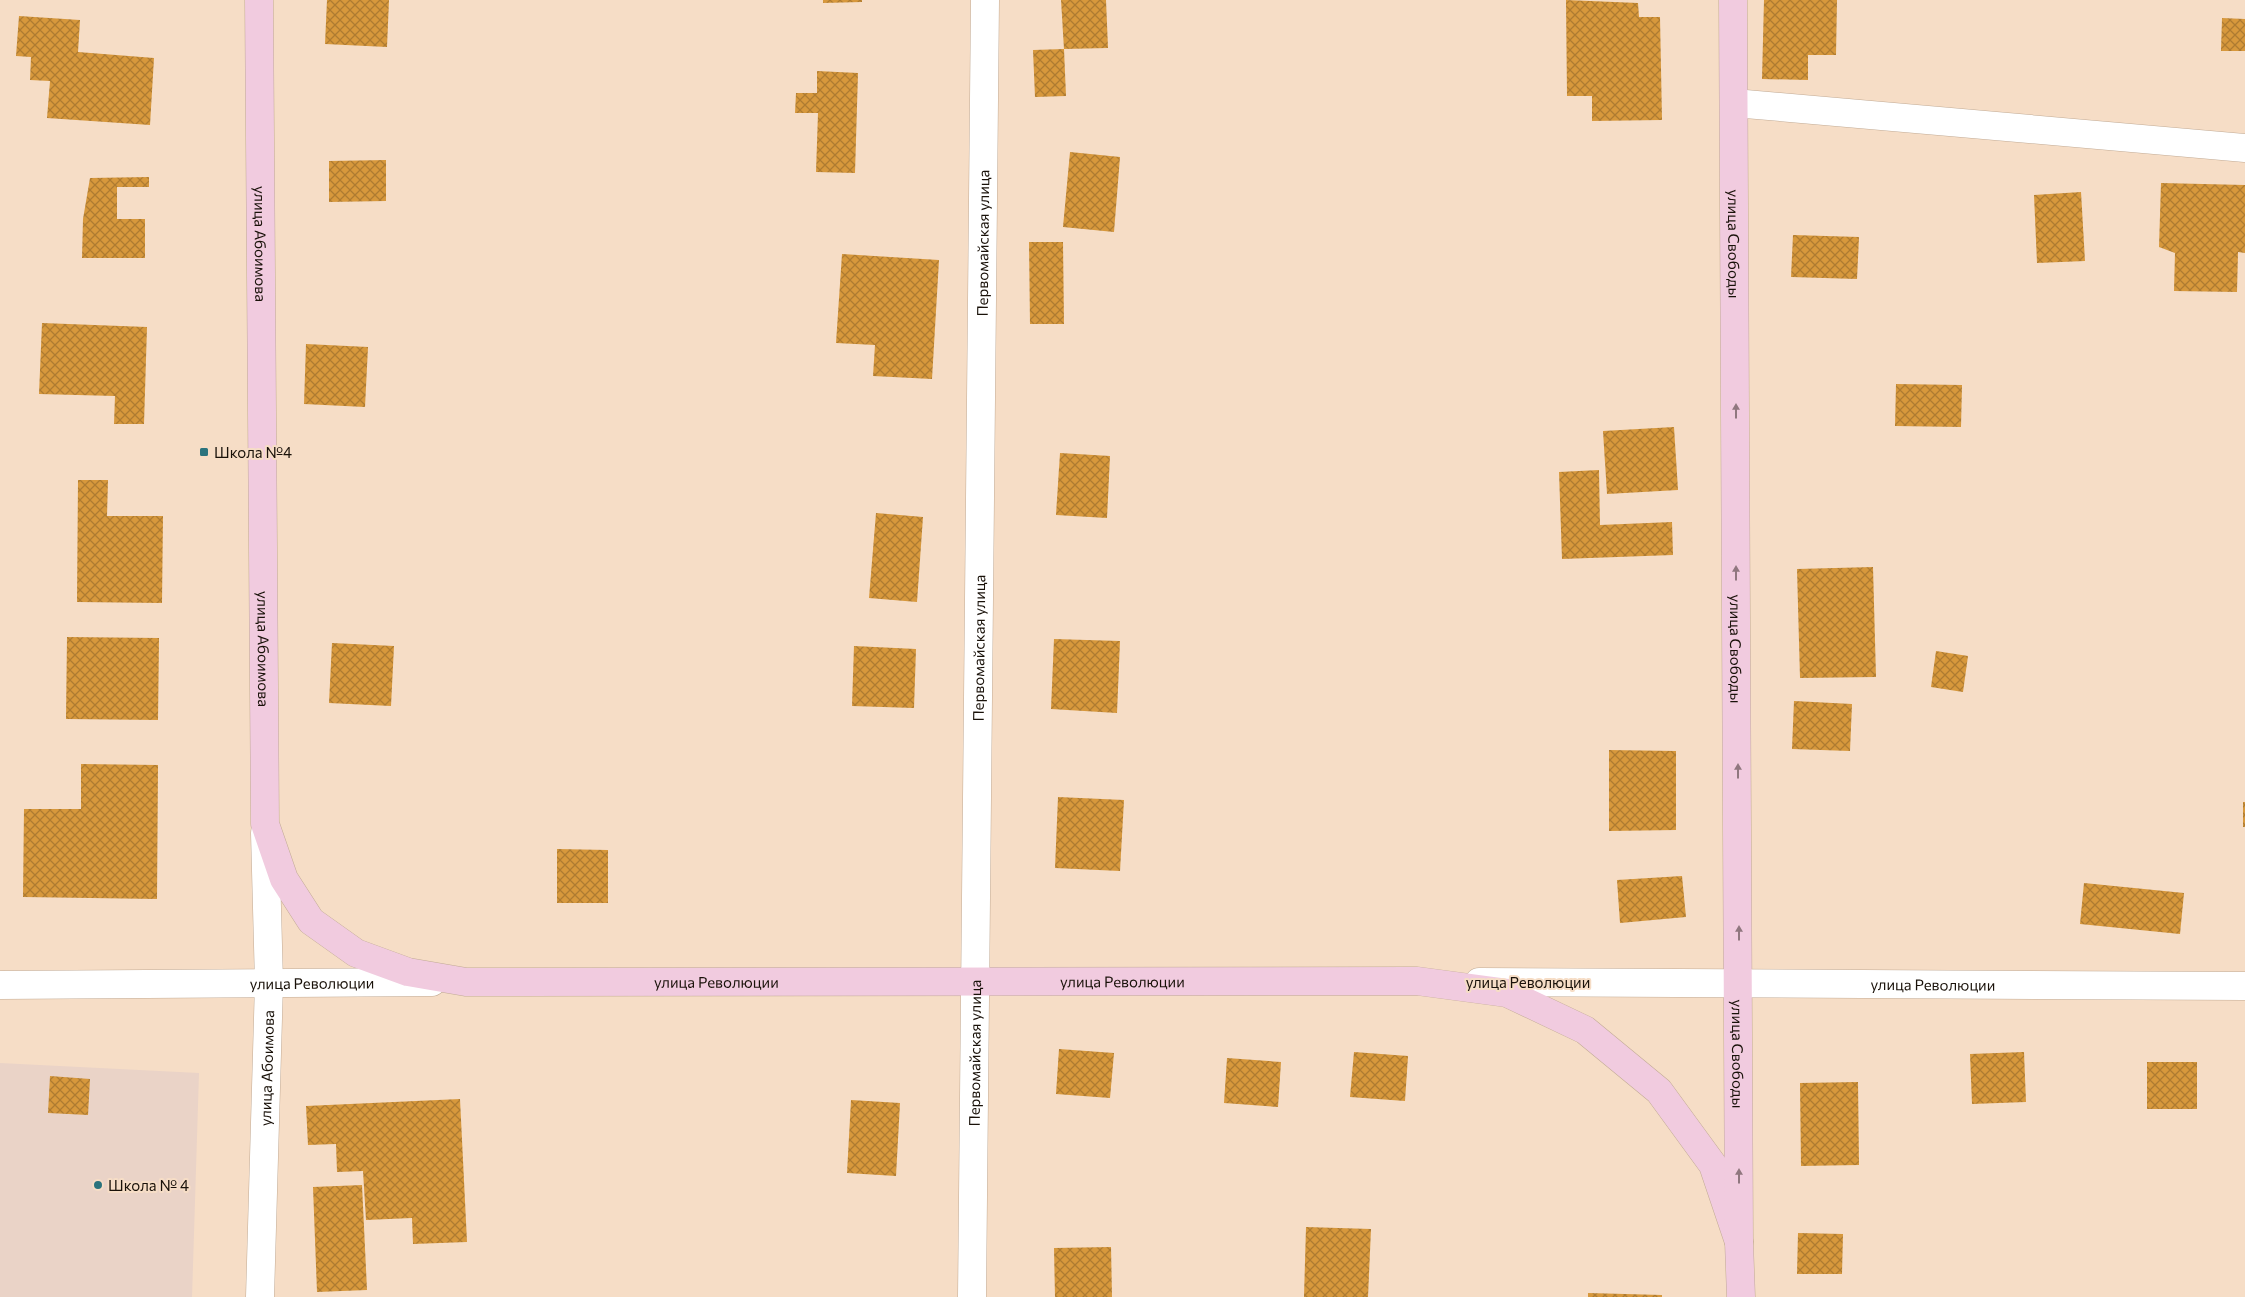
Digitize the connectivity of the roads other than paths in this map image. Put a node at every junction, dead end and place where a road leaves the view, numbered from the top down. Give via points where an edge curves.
1 (259, 0) edge
2 (985, 0) edge
3 (1733, 0) edge
4 (1734, 103) junction
5 (2245, 148) edge
6 (265, 824) junction
7 (976, 981) junction
8 (1417, 981) junction
9 (466, 982) junction
10 (1739, 982) junction
11 (269, 983) junction
12 (0, 985) edge
13 (2245, 986) edge
14 (1739, 1242) junction
15 (260, 1297) edge
16 (972, 1297) edge
17 (1741, 1297) edge

1 - 6 main road, улица Абоимова
2 - 7 street, Первомайская улица
3 - 4 main road, улица Свободы
4 - 5 street
10 -> 4 main road, улица Свободы
6 - 9 main road via 284,879 311,921 356,953 408,972
6 - 11 street, улица Абоимова
7 - 8 main road, улица Революции
7 - 9 main road, улица Революции
7 - 16 street, Первомайская улица
8 - 10 street, улица Революции
8 - 14 main road via 1507,993 1585,1030 1659,1091 1713,1165
9 - 11 street, улица Революции
10 - 13 street, улица Революции
14 -> 10 main road, улица Свободы
11 - 12 street, улица Революции
11 - 15 street, улица Абоимова
14 - 17 main road, улица Свободы

